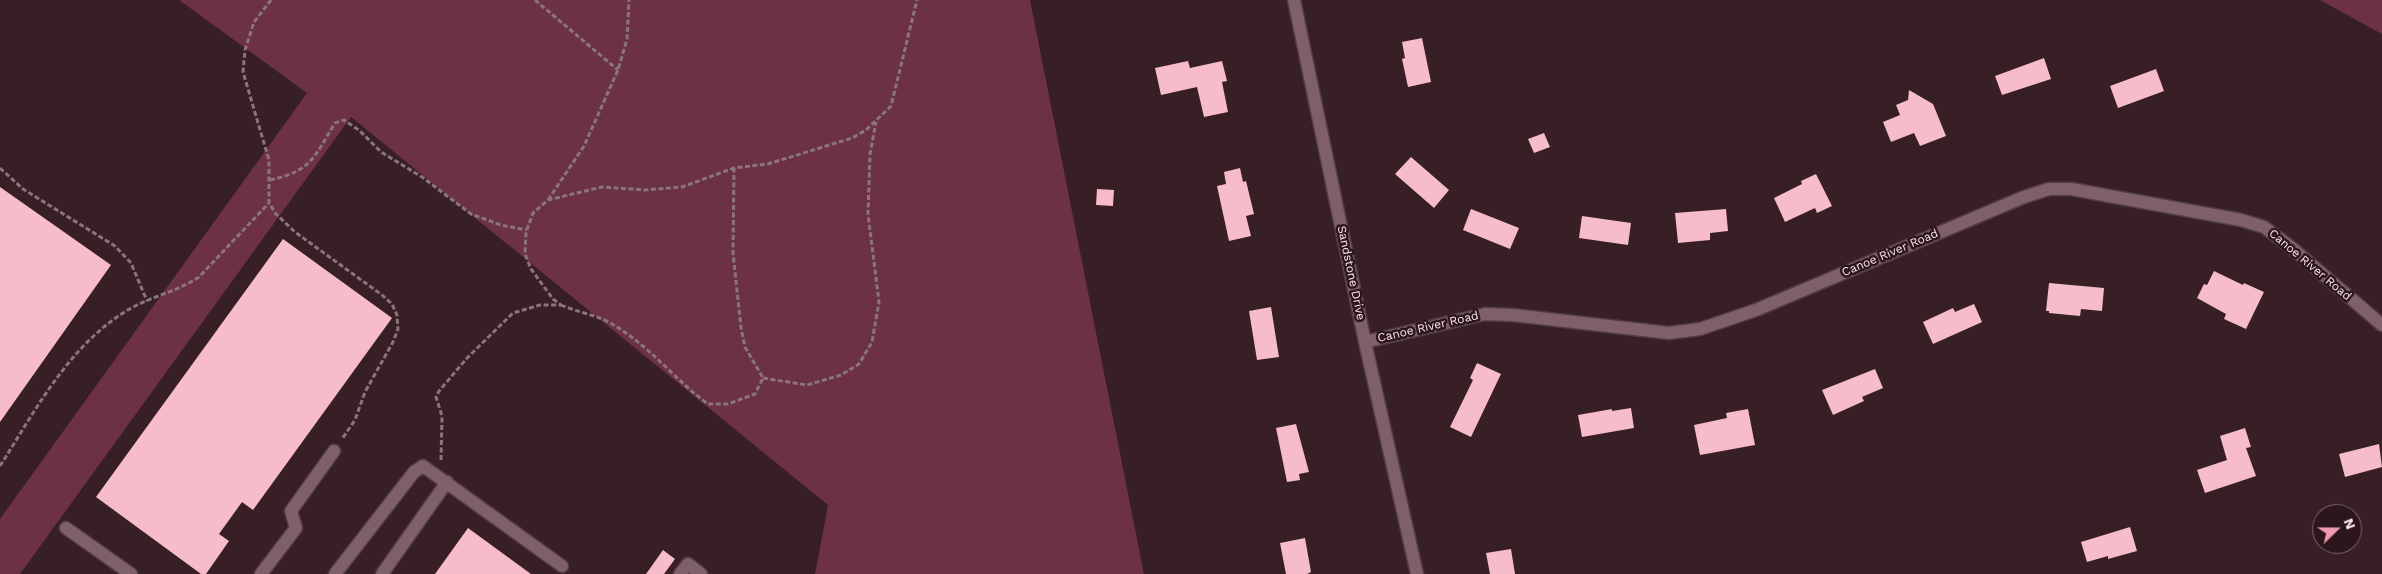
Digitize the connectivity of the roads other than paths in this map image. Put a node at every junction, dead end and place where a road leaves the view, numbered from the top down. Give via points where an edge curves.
1 (1294, 0) edge
2 (2382, 325) edge
3 (1365, 342) junction
4 (334, 452) road end
5 (447, 482) junction
6 (66, 528) dead end
7 (562, 566) dead end
8 (131, 574) edge
9 (261, 574) edge
10 (335, 574) edge
11 (382, 574) edge
12 (680, 574) edge
13 (701, 574) edge
14 (1417, 574) edge

1 - 3 street, Sandstone Drive
2 - 3 street, Canoe River Road via 2264,227 2241,220 2049,189 2024,196 1756,310 1700,329 1669,333 1485,314
3 - 14 street, Sandstone Drive
4 - 9 street via 291,511 296,528
5 - 7 street
5 - 10 street via 426,467 418,468
5 - 11 street
6 - 8 street
12 - 13 street via 688,564

